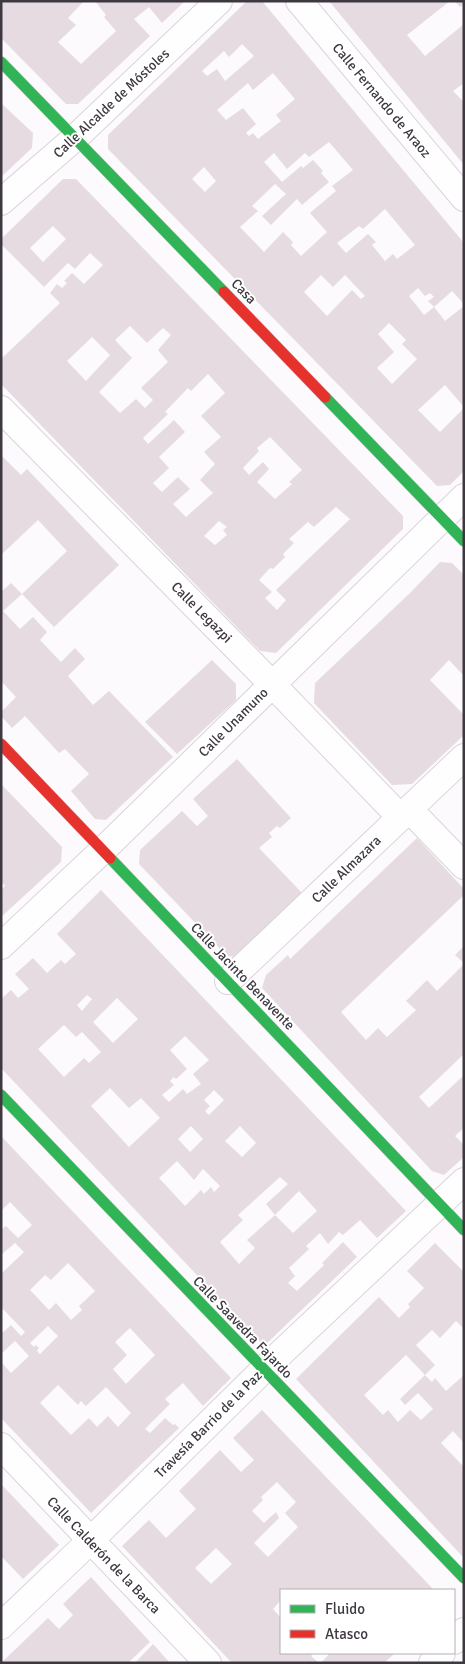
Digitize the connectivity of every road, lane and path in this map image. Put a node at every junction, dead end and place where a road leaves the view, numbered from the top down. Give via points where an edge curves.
1 (219, 1) edge
2 (299, 1) edge
3 (1, 62) edge
4 (76, 138) junction
5 (464, 198) edge
6 (1, 202) edge
7 (1, 408) edge
8 (464, 497) edge
9 (442, 518) junction
10 (464, 541) edge
11 (272, 684) junction
12 (1, 744) edge
13 (464, 757) edge
14 (405, 813) junction
15 (102, 851) junction
16 (464, 866) edge
17 (1, 946) edge
18 (228, 982) junction
19 (1, 1095) edge
20 (464, 1180) edge
21 (439, 1204) junction
22 (464, 1230) edge
23 (263, 1370) junction
24 (1, 1446) edge
25 (90, 1541) junction
26 (464, 1578) edge
27 (1, 1626) edge
28 (464, 1631) edge
29 (455, 1640) edge
30 (441, 1654) edge
31 (208, 1663) edge
32 (432, 1663) edge

1 - 4 street, Calle Alcalde de Móstoles
2 - 5 street, Calle Fernando de Araoz
3 - 4 street, Casa
4 - 6 street, Calle Alcalde de Móstoles
4 - 9 street, Casa
7 - 11 street, Calle Legazpi
8 - 9 street, Calle Unamuno
9 - 10 street, Casa
9 - 11 street, Calle Unamuno
11 - 14 street, Calle Legazpi
11 - 15 street, Calle Unamuno
12 - 15 street, Calle Jacinto Benavente
13 - 14 street, Calle Almazara
14 - 16 street, Calle Legazpi
14 - 18 street, Calle Almazara
15 - 17 street, Calle Unamuno
15 - 18 street, Calle Jacinto Benavente
18 - 21 street, Calle Jacinto Benavente
19 - 23 street, Calle Saavedra Fajardo
20 - 21 street, Travesía Barrio de la Paz
21 - 22 street, Calle Jacinto Benavente
21 - 23 street, Travesía Barrio de la Paz
23 - 25 street, Travesía Barrio de la Paz
23 - 26 street, Calle Saavedra Fajardo
24 - 25 street, Calle Calderón de la Barca
25 - 27 street, Travesía Barrio de la Paz
25 - 31 street, Calle Calderón de la Barca
28 - 29 street
30 - 32 street

